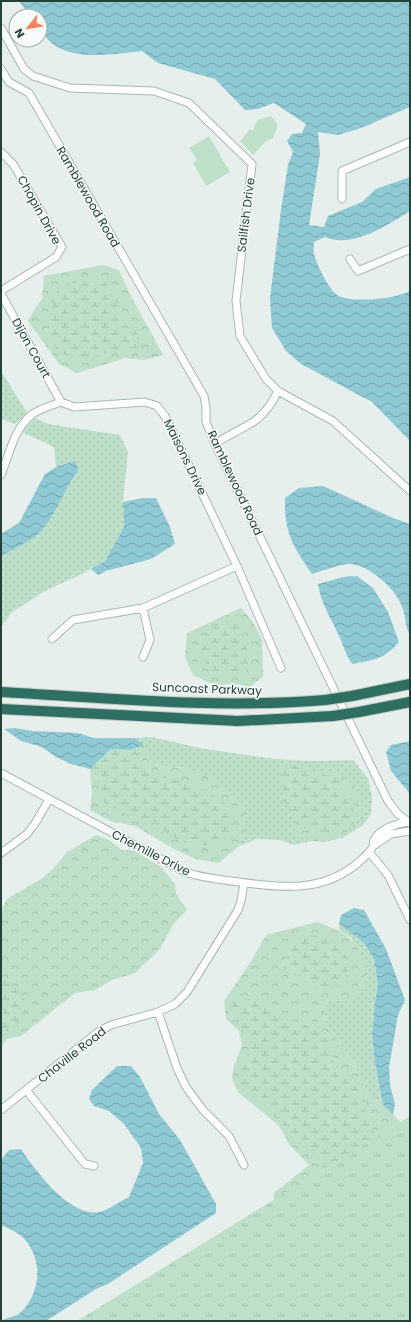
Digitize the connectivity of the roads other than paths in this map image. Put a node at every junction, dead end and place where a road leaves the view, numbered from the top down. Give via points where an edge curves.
1 (1, 28) edge
2 (1, 69) edge
3 (410, 142) edge
4 (1, 152) edge
5 (342, 198) dead end
6 (410, 249) edge
7 (350, 259) dead end
8 (1, 292) edge
9 (278, 391) junction
10 (61, 402) junction
11 (216, 444) junction
12 (1, 475) edge
13 (410, 491) edge
14 (237, 566) junction
15 (143, 608) junction
16 (52, 639) dead end
17 (143, 657) dead end
18 (281, 668) dead end
19 (410, 684) edge
20 (1, 692) edge
21 (410, 702) edge
22 (1, 709) edge
23 (1, 773) edge
24 (49, 799) junction
25 (398, 814) junction
26 (409, 823) edge
27 (389, 831) junction
28 (410, 831) edge
29 (371, 849) junction
30 (1, 853) edge
31 (244, 883) junction
32 (410, 920) edge
33 (158, 1012) junction
34 (26, 1091) junction
35 (1, 1110) edge
36 (244, 1165) dead end
37 (94, 1166) dead end

1 - 9 street, Sailfish Drive via 24,69 33,76 70,88 154,91 189,103 252,164 236,301 240,336 266,379
2 - 11 street, Ramblewood Road via 9,82 28,93 204,396 206,422
3 - 5 street via 342,171
4 - 8 street, Chopin Drive via 13,164 62,247 56,257
6 - 7 street via 358,271
8 - 10 street, Dijon Court
9 - 11 street via 262,416
9 - 13 street, Sailfish Drive via 333,421
10 - 12 street via 31,416 19,428
10 - 14 street, Maisons Drive via 74,407 145,402 157,406 165,416
11 - 25 street, Ramblewood Road via 388,802
14 - 15 street
14 - 18 street, Maisons Drive
15 - 16 street via 73,620
15 - 17 street via 150,640
19 - 20 highway, Suncoast Parkway, bridge via 325,700 272,704 226,704
21 - 22 highway, bridge via 333,716 238,721
23 - 24 street, Chemille Drive
24 - 30 street via 26,834
24 - 31 street, Chemille Drive via 185,872 200,877
25 - 26 street, Ramblewood Road
25 - 27 street, Chemille Drive via 389,822
26 - 27 street, Chemille Drive
27 - 28 street, Chemille Drive
27 - 29 street, Chemille Drive
29 - 31 street, Chemille Drive via 344,872 314,885 284,888
29 - 32 street via 388,875
31 - 33 street, Chaville Road via 238,910 187,992 175,1004
33 - 34 street, Chaville Road via 111,1025 98,1032
33 - 36 street via 186,1087 203,1110 229,1136
34 - 35 street, Chaville Road
34 - 37 street via 85,1164

